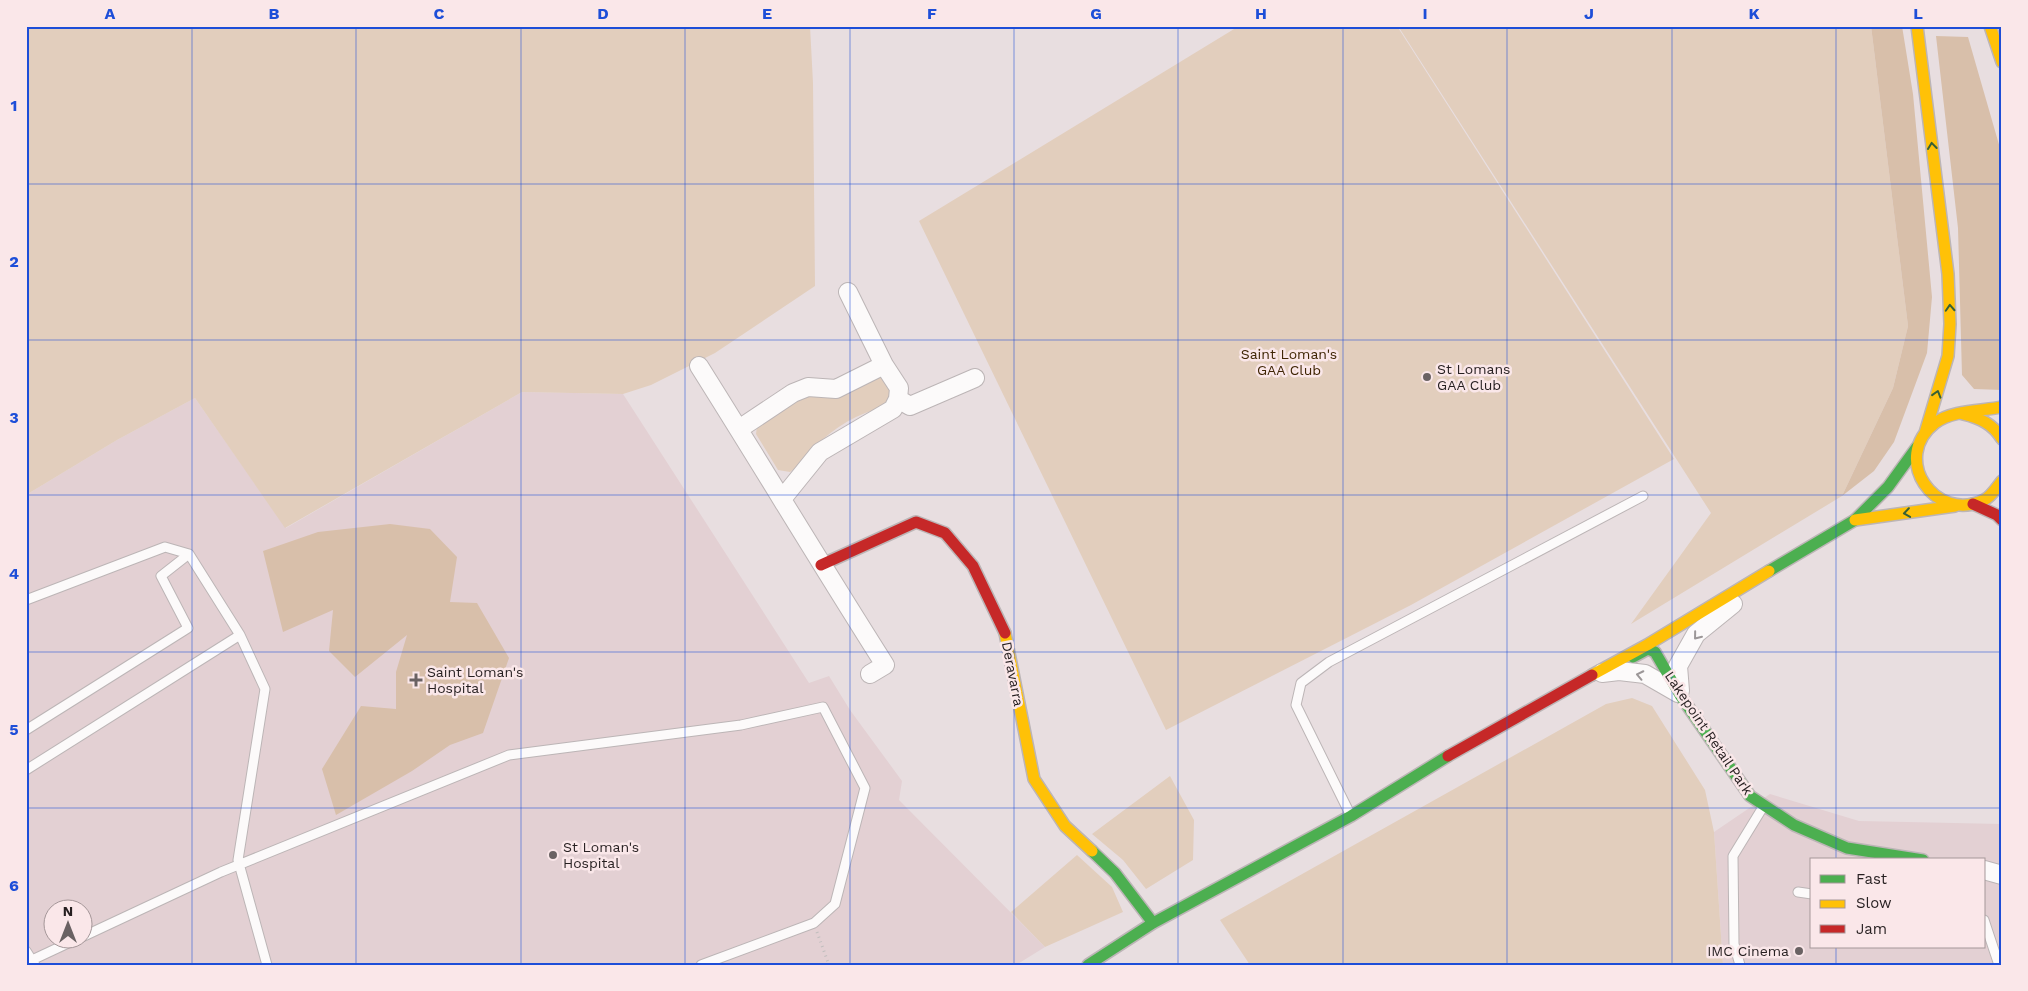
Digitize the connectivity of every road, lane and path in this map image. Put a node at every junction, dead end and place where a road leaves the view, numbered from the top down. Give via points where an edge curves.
1 (1917, 26) edge
2 (1990, 26) edge
3 (2002, 62) edge
4 (848, 292) dead end
5 (884, 365) junction
6 (699, 366) dead end
7 (975, 378) dead end
8 (898, 399) junction
9 (2002, 407) edge
10 (1963, 414) junction
11 (738, 429) junction
12 (1925, 433) junction
13 (2002, 439) edge
14 (1918, 447) junction
15 (2002, 481) edge
16 (1642, 496) dead end
17 (782, 499) junction
18 (1973, 504) junction
19 (1955, 506) junction
20 (1855, 520) junction
21 (2002, 520) edge
22 (189, 554) junction
23 (821, 565) junction
24 (1774, 570) junction
25 (26, 600) edge
26 (240, 635) junction
27 (1614, 663) junction
28 (870, 674) dead end
29 (1596, 674) junction
30 (1680, 695) junction
31 (26, 730) edge
32 (27, 769) edge
33 (1763, 806) junction
34 (1351, 816) junction
35 (1910, 858) edge
36 (239, 865) junction
37 (1986, 871) edge
38 (2002, 875) edge
39 (1798, 892) dead end
40 (1810, 894) edge
41 (814, 923) junction
42 (1153, 923) junction
43 (1986, 926) edge
44 (92, 932) edge
45 (60, 948) edge
46 (26, 951) edge
47 (34, 962) edge
48 (267, 965) edge
49 (701, 965) edge
50 (829, 965) edge
51 (1088, 965) edge
52 (1740, 965) edge
53 (1999, 965) edge

12 -> 1 main road via 1948,356 1950,324 1948,274
2 - 3 main road
4 - 5 street
5 - 8 street via 898,388
5 - 11 street via 836,389 808,387 794,393
6 - 11 street
7 - 8 street via 910,406
8 - 17 street via 893,409 820,452
9 - 10 main road
10 - 12 main road via 1936,422
10 - 13 main road via 1990,424
11 - 17 street
12 - 14 main road
14 - 19 main road via 1916,463 1919,478 1940,501
14 - 20 main road via 1888,487
15 - 18 main road via 1987,499
16 - 34 lane via 1328,662 1301,683 1296,705
17 - 23 street
18 - 19 main road
18 - 21 main road
19 -> 20 main road
20 - 24 main road
22 - 25 lane via 165,547
22 - 26 lane
22 - 31 lane via 162,576 188,628
23 - 28 street via 885,665
23 - 42 main road, Deravarra via 916,522 945,533 973,566 1004,630 1034,778 1065,826 1114,873
24 - 27 main road
24 -> 30 street via 1696,634 1678,666
26 - 32 lane
26 - 36 lane via 265,689
27 - 29 main road
27 - 30 main road, Lakepoint Retail Park via 1652,649
30 -> 29 street via 1645,674 1618,671
29 - 34 main road via 1445,757
30 - 33 main road, Lakepoint Retail Park via 1750,796
33 - 35 main road, Lakepoint Retail Park via 1794,825 1847,848
33 - 52 lane via 1732,856 1734,944
34 - 42 main road
36 - 41 lane via 509,755 741,725 823,707 865,788 835,904
36 - 44 lane
36 - 48 lane
37 - 38 street
39 - 40 lane
41 - 49 lane
41 - 50 path
42 - 51 main road
43 - 53 lane
45 - 47 lane
46 - 47 lane

